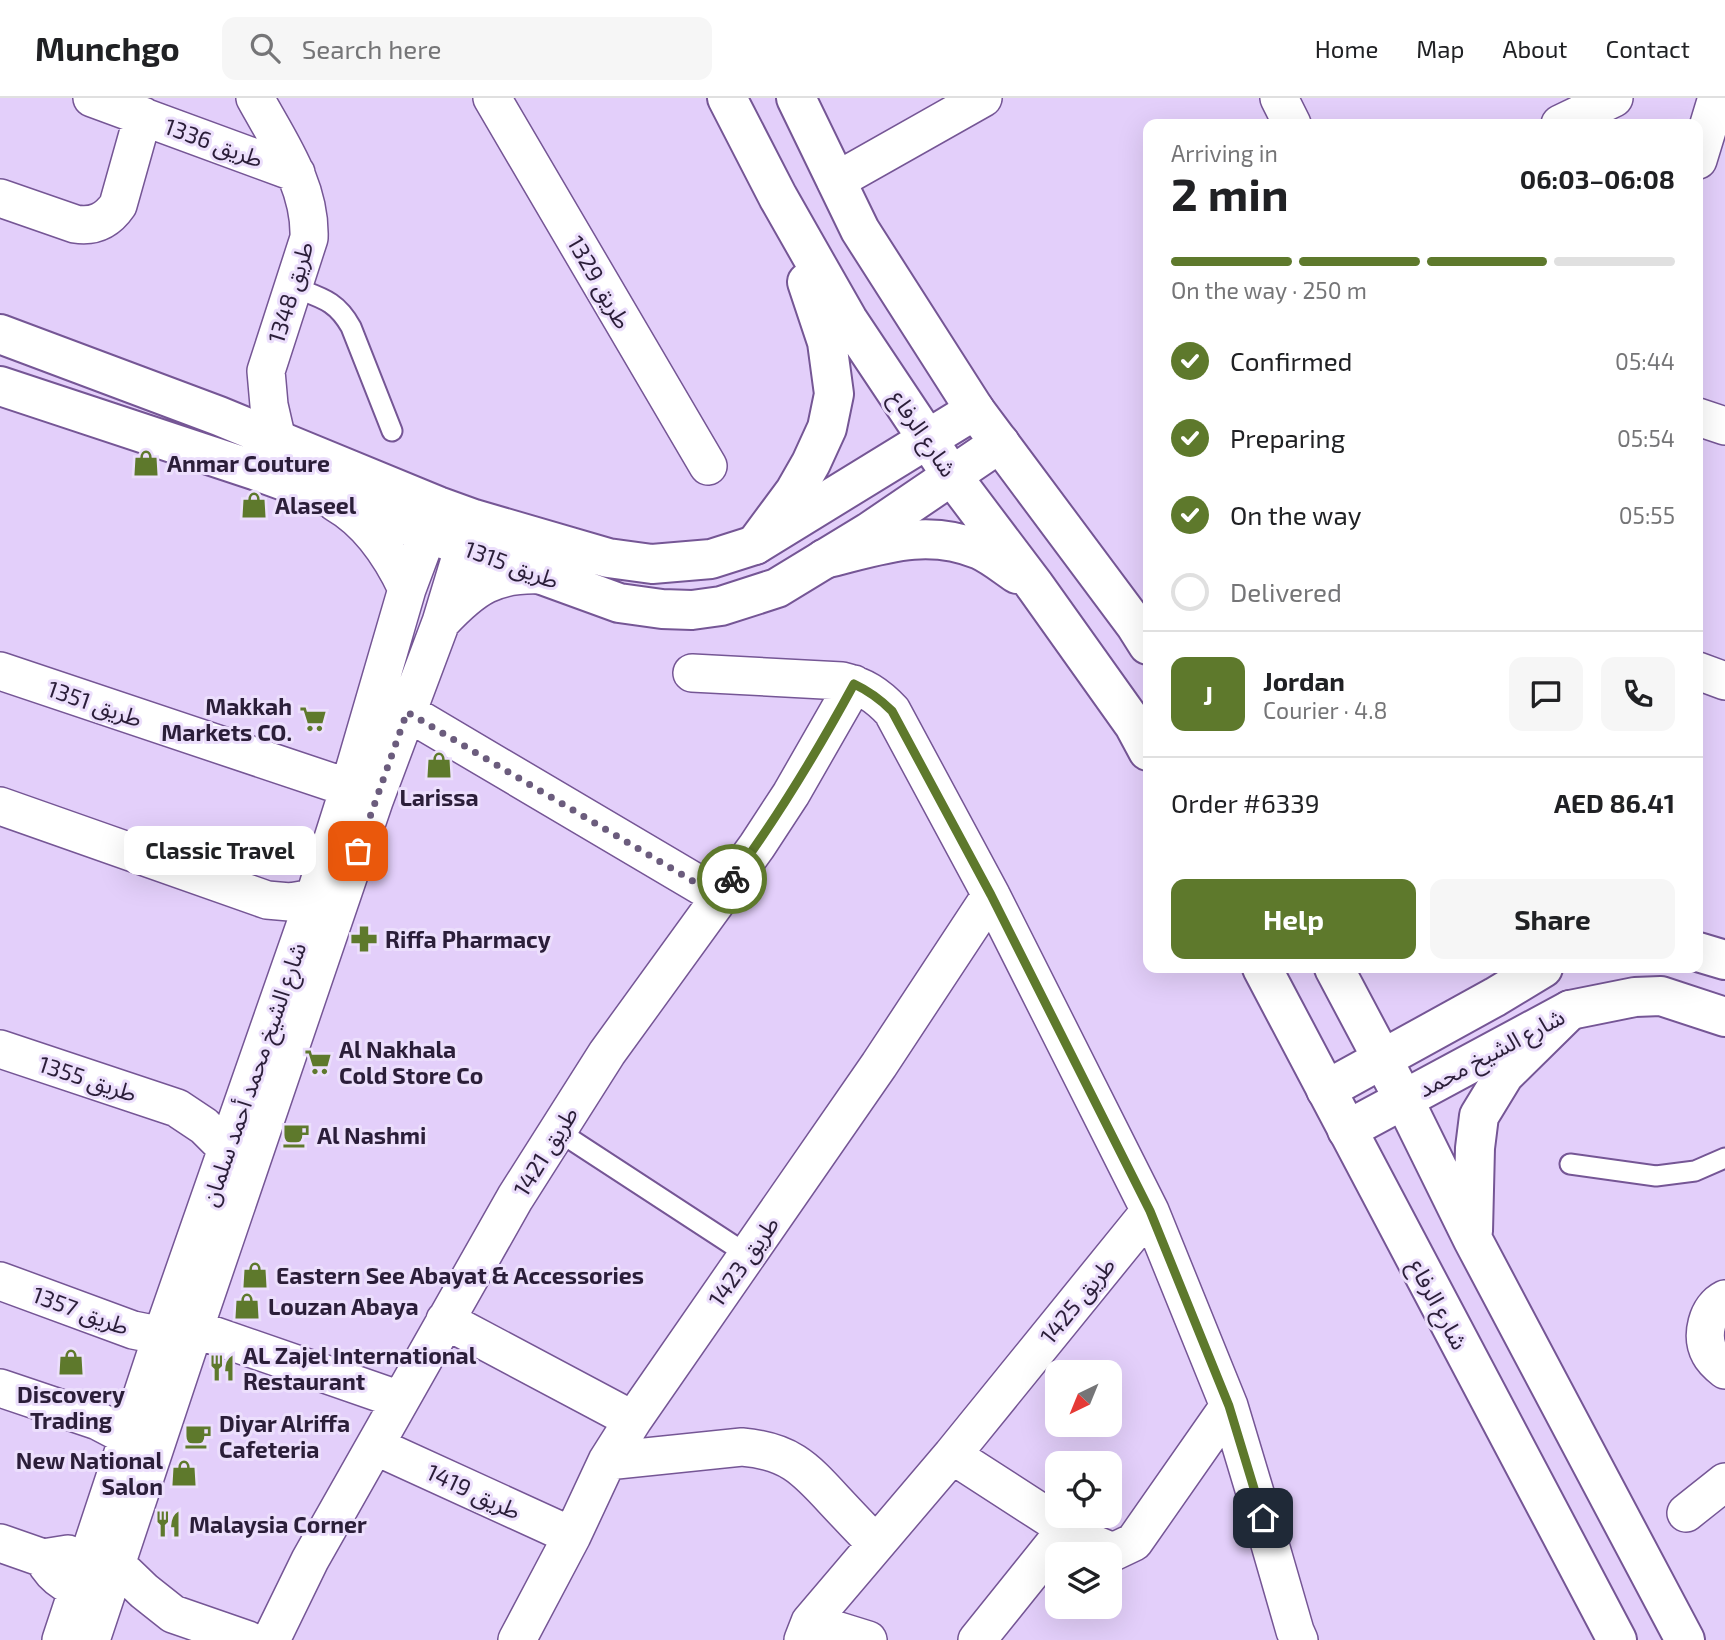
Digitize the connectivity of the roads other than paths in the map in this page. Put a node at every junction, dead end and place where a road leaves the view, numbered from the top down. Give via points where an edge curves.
1 (92, 98) edge
2 (255, 98) edge
3 (492, 98) edge
4 (727, 98) edge
5 (796, 98) edge
6 (983, 98) edge
7 (1279, 98) edge
8 (1614, 98) edge
9 (1715, 104) dead end
10 (143, 116) junction
11 (1290, 119) edge
12 (1570, 119) edge
13 (1703, 144) edge
14 (296, 173) junction
15 (836, 181) junction
16 (778, 197) junction
17 (0, 198) edge
18 (293, 287) junction
19 (0, 334) edge
20 (266, 371) junction
21 (0, 386) edge
22 (975, 410) junction
23 (1703, 419) edge
24 (240, 425) junction
25 (1725, 426) edge
26 (392, 431) dead end
27 (277, 440) junction
28 (929, 440) junction
29 (1000, 443) junction
30 (708, 466) dead end
31 (254, 470) junction
32 (952, 476) junction
33 (323, 495) junction
34 (451, 526) junction
35 (755, 545) junction
36 (824, 559) junction
37 (542, 575) junction
38 (1035, 586) junction
39 (407, 589) junction
40 (441, 622) junction
41 (1143, 637) edge
42 (0, 671) edge
43 (692, 673) dead end
44 (1703, 673) edge
45 (1725, 681) edge
46 (854, 684) junction
47 (407, 712) junction
48 (1143, 742) edge
49 (349, 788) junction
50 (0, 806) edge
51 (991, 895) junction
52 (720, 897) junction
53 (314, 898) junction
54 (1703, 953) edge
55 (1725, 960) edge
56 (1265, 973) edge
57 (1337, 973) edge
58 (1535, 973) edge
59 (1570, 1010) junction
60 (1725, 1017) edge
61 (0, 1049) edge
62 (1382, 1058) junction
63 (1326, 1090) junction
64 (246, 1096) junction
65 (1403, 1098) junction
66 (177, 1108) junction
67 (1346, 1130) junction
68 (558, 1131) junction
69 (228, 1149) junction
70 (1725, 1158) edge
71 (1570, 1164) dead end
72 (1150, 1211) junction
73 (1474, 1240) junction
74 (748, 1255) junction
75 (0, 1281) edge
76 (1723, 1300) edge
77 (444, 1320) junction
78 (179, 1330) junction
79 (1725, 1370) edge
80 (0, 1388) edge
81 (400, 1400) junction
82 (1229, 1406) junction
83 (633, 1420) junction
84 (127, 1440) junction
85 (375, 1446) junction
86 (952, 1455) junction
87 (607, 1461) junction
88 (1725, 1482) edge
89 (1686, 1513) dead end
90 (1045, 1514) edge
91 (1067, 1528) joint
92 (572, 1536) junction
93 (0, 1543) edge
94 (876, 1544) junction
95 (98, 1574) junction
96 (807, 1631) edge
97 (1288, 1637) edge
98 (61, 1640) edge
99 (91, 1640) edge
100 (248, 1640) edge
101 (271, 1640) edge
102 (517, 1640) edge
103 (868, 1640) edge
104 (976, 1640) edge
105 (1617, 1640) edge
106 (1685, 1640) edge

1 - 10 street, طريق 1336
2 - 14 street, طريق 1348
3 - 30 street, طريق 1329
4 - 16 main road, شارع الرفاع
5 - 15 main road
6 - 15 street
7 - 11 street
8 - 12 street
9 - 13 street
10 - 14 street, طريق 1336
10 - 17 street via 118,205 104,220 75,224
14 - 18 street, طريق 1348 via 310,222
15 - 22 main road via 860,230
16 - 28 main road, شارع الرفاع via 848,320
16 - 35 main road via 827,342 834,394 827,428 811,463
18 - 20 street, طريق 1348
18 - 26 lane via 328,300 347,319
19 - 24 main road, طريق 1315
20 - 24 street, طريق 1348 via 247,388
20 - 27 street, طريق 1348
21 - 31 main road, طريق 1315
22 - 28 main road, طريق 1315
22 - 29 main road
23 - 25 street
24 - 27 main road, طريق 1315
24 - 31 main road via 243,449
27 - 34 main road, طريق 1315
28 - 32 main road, شارع الرفاع
28 - 35 main road, طريق 1315
29 - 32 main road, طريق 1315
29 - 41 main road
31 - 33 main road, طريق 1315
32 - 36 main road, طريق 1315
32 - 38 main road, شارع الرفاع
33 - 34 main road, طريق 1315
33 - 39 street via 373,534
34 - 35 main road, طريق 1315 via 652,564 711,559
34 - 37 main road, طريق 1315
34 - 39 street, شارع الشيخ محمد أحمد سلمان
34 - 40 street, شارع الشيخ محمد أحمد سلمان
36 - 37 main road, طريق 1315 via 777,588 692,610 619,603
36 - 38 main road via 912,539 948,540 982,551
37 - 40 street via 509,576 485,584
38 - 48 main road, شارع الرفاع
39 - 49 street, شارع الشيخ محمد أحمد سلمان
40 - 47 street, شارع الشيخ محمد أحمد سلمان
42 - 49 street, طريق 1351
43 - 46 street
44 - 45 street
46 - 51 street via 892,711
46 - 52 street, طريق 1421 via 791,794
47 - 52 street
47 - 78 street, شارع الشيخ محمد أحمد سلمان
49 - 53 street, شارع الشيخ محمد أحمد سلمان
50 - 53 street via 267,900
51 - 72 street
51 - 74 street, طريق 1423
52 - 68 street, طريق 1421 via 607,1053
53 - 64 street, شارع الشيخ محمد أحمد سلمان
54 - 55 main road
56 - 63 main road, شارع الرفاع
57 - 62 main road
58 - 62 main road, شارع الشيخ محمد
59 - 60 main road, شارع الشيخ محمد via 1661,996
59 - 65 main road, شارع الشيخ محمد
59 - 73 main road via 1504,1075 1479,1116
61 - 66 street, طريق 1355
62 - 63 main road, شارع الشيخ محمد
62 - 65 main road
63 - 67 main road, شارع الرفاع
64 - 66 street, طريق 1355 via 212,1106
64 - 69 street, شارع الشيخ محمد أحمد سلمان
65 - 67 main road, شارع الشيخ محمد
65 - 73 main road
66 - 69 street, طريق 1355
67 - 105 main road, شارع الرفاع
68 - 74 lane
68 - 77 street, طريق 1421
69 - 78 street, شارع الشيخ محمد أحمد سلمان
70 - 71 lane via 1695,1171 1656,1176
72 - 82 street
72 - 86 street, طريق 1425
73 - 106 main road
74 - 83 street, طريق 1423
75 - 78 street, طريق 1357 via 133,1330
76 - 79 street via 1708,1318 1705,1333 1709,1353
77 - 81 street, طريق 1421
77 - 83 street
78 - 81 street, طريق 1357
78 - 84 street, شارع الشيخ محمد أحمد سلمان
78 - 95 street, شارع الشيخ محمد أحمد سلمان
80 - 84 street via 98,1421
81 - 85 street, طريق 1421
82 - 91 street via 1134,1542 1113,1552
82 - 97 street via 1256,1496
83 - 87 street, طريق 1423
84 - 95 street, شارع الشيخ محمد أحمد سلمان
85 - 92 street, طريق 1419
85 - 101 street, طريق 1421
86 - 90 street
86 - 94 street, طريق 1425
87 - 92 street, طريق 1423
87 - 94 street via 761,1448 807,1471
88 - 89 street
91 - 104 street
92 - 102 street, طريق 1423
93 - 95 street via 43,1558 64,1555
94 - 96 street, طريق 1425
95 - 98 street, شارع الشيخ محمد أحمد سلمان
95 - 99 street, شارع الشيخ محمد أحمد سلمان
95 - 100 street via 144,1591 173,1614
96 - 103 street, طريق 1425

